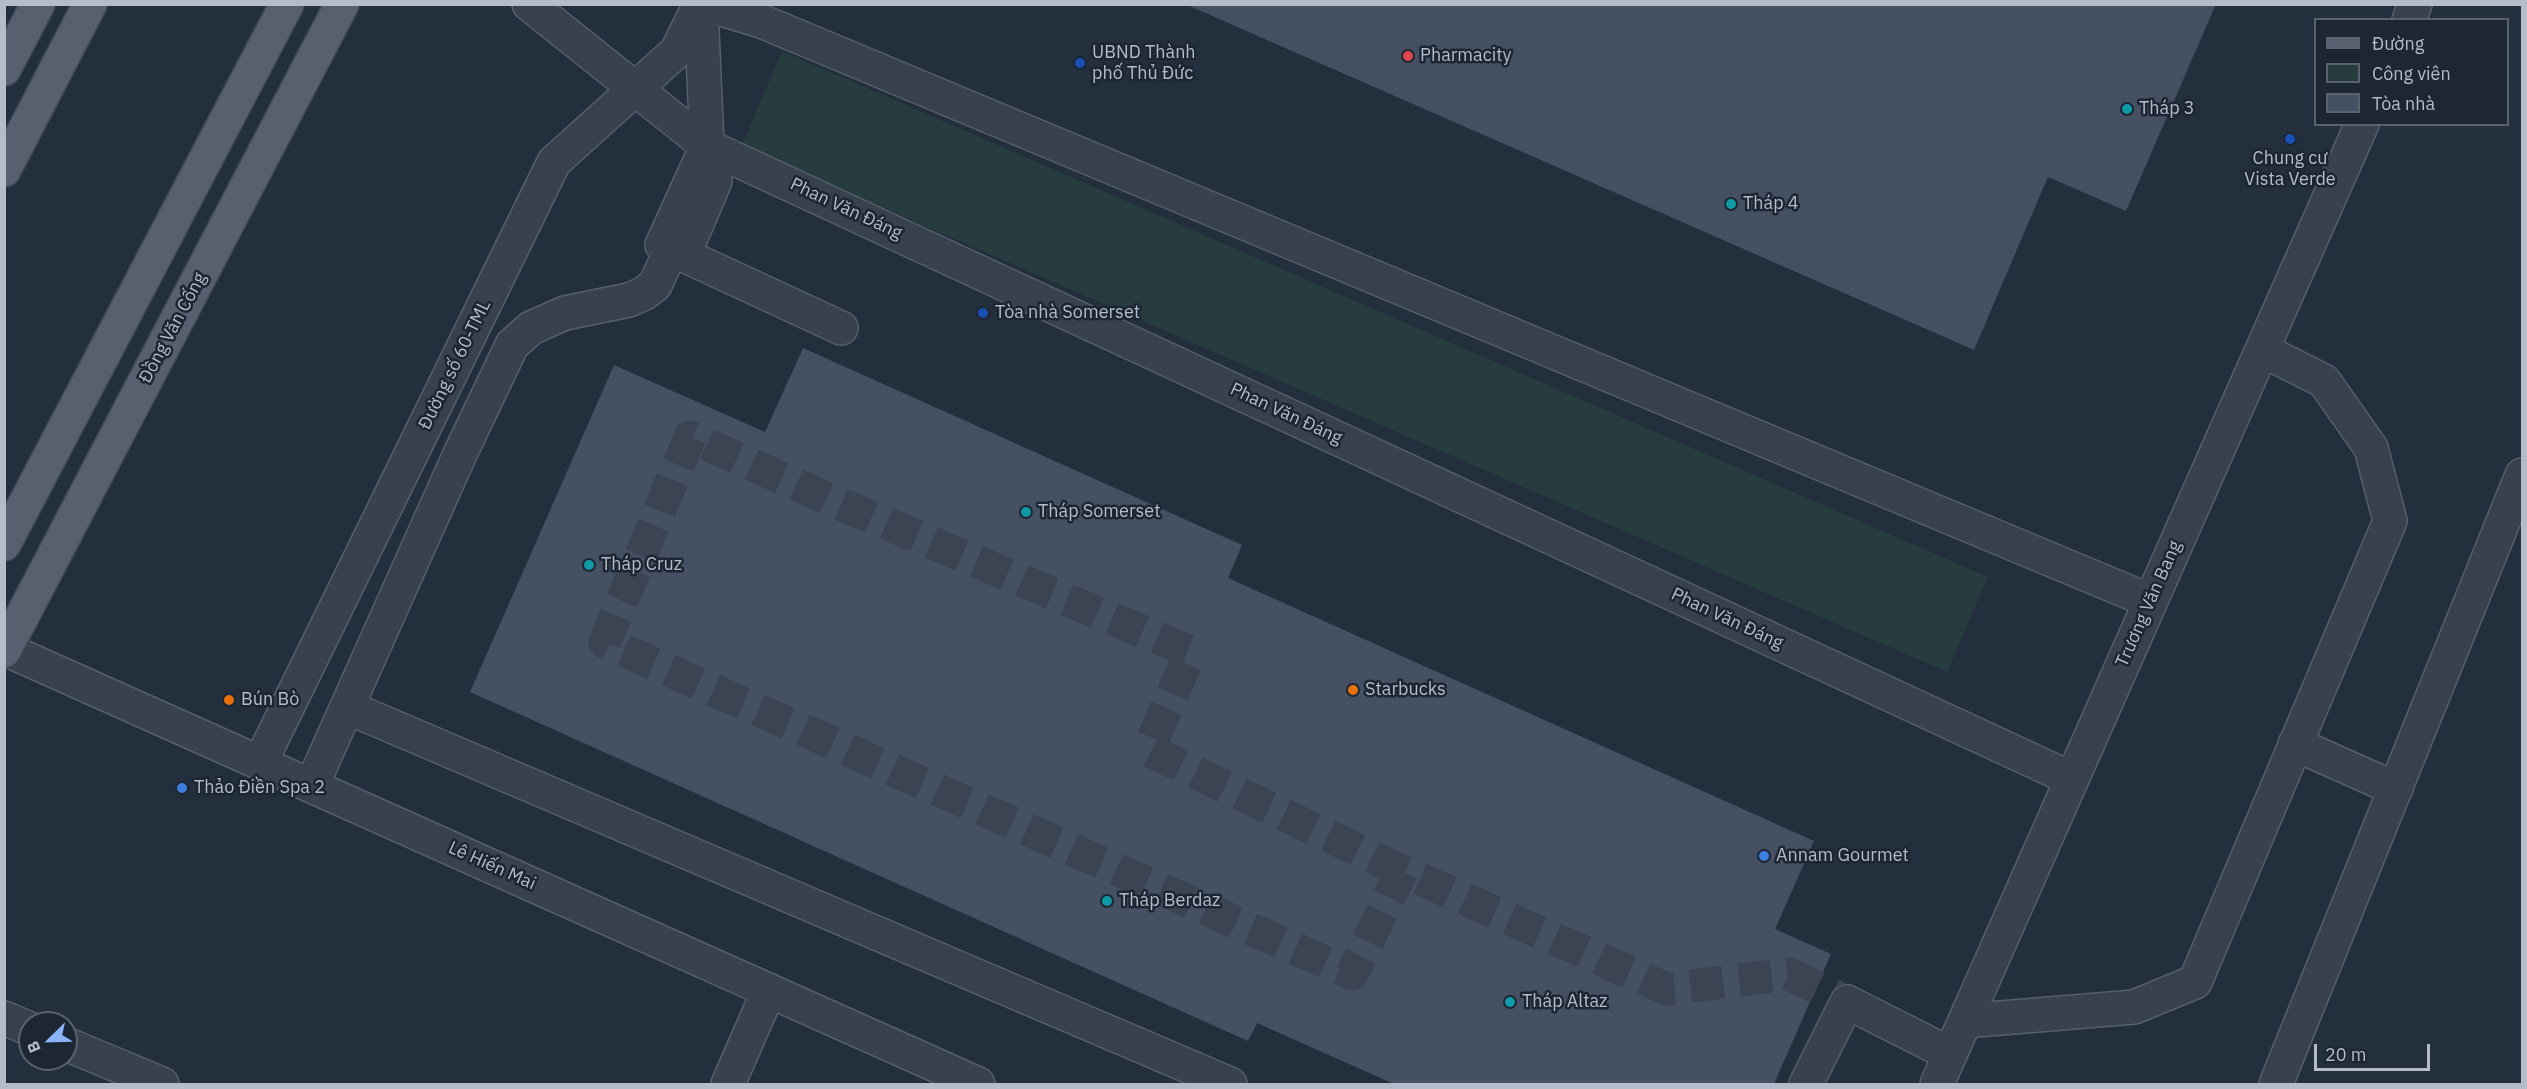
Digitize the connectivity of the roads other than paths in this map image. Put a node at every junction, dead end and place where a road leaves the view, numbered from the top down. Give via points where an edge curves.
1 (38, 4) edge
2 (90, 4) edge
3 (287, 4) edge
4 (342, 4) edge
5 (529, 4) edge
6 (702, 4) edge
7 (4, 69) edge
8 (635, 89) junction
9 (2361, 126) edge
10 (717, 150) junction
11 (4, 170) edge
12 (673, 249) junction
13 (841, 328) dead end
14 (2262, 350) junction
15 (2523, 475) edge
16 (4, 544) edge
17 (2151, 602) junction
18 (5, 650) edge
19 (348, 707) junction
20 (2295, 744) junction
21 (260, 763) junction
22 (2072, 779) junction
23 (312, 786) junction
24 (2396, 789) junction
25 (769, 990) junction
26 (4, 1018) edge
27 (1965, 1021) junction
28 (18, 1024) edge
29 (78, 1049) edge
30 (1950, 1054) junction
31 (162, 1084) edge
32 (728, 1084) edge
33 (978, 1084) edge
34 (1230, 1084) edge
35 (1806, 1084) edge
36 (1936, 1084) edge
37 (2276, 1084) edge

1 - 7 main road
2 - 11 main road
3 - 16 main road
4 - 18 main road, Đồng Văn Cống
5 - 8 street, Phan Văn Đáng
6 - 8 street, Đường số 60-TML via 677,51
6 - 10 street
6 - 17 street via 761,21
8 - 10 street, Phan Văn Đáng
8 - 21 street, Đường số 60-TML via 554,162
9 - 14 street, Trương Văn Bang
10 - 12 street
10 - 22 street, Phan Văn Đáng
12 - 13 street
12 - 19 street via 655,285 643,294 566,313 531,328 512,345
14 - 17 street, Trương Văn Bang
14 - 20 street via 2324,381 2372,448 2390,521
15 - 24 street
17 - 22 street, Trương Văn Bang
18 - 21 street, Lê Hiến Mai
19 - 23 street
19 - 34 street
20 - 24 street
20 - 27 street via 2195,982 2134,1007
21 - 23 street, Lê Hiến Mai
22 - 27 street, Trương Văn Bang
23 - 25 street, Lê Hiến Mai
24 - 37 street
25 - 32 street
25 - 33 street, Lê Hiến Mai
26 - 28 street
27 - 30 street, Trương Văn Bang
29 - 31 street
30 - 35 street via 1846,1002
30 - 36 street, Trương Văn Bang

